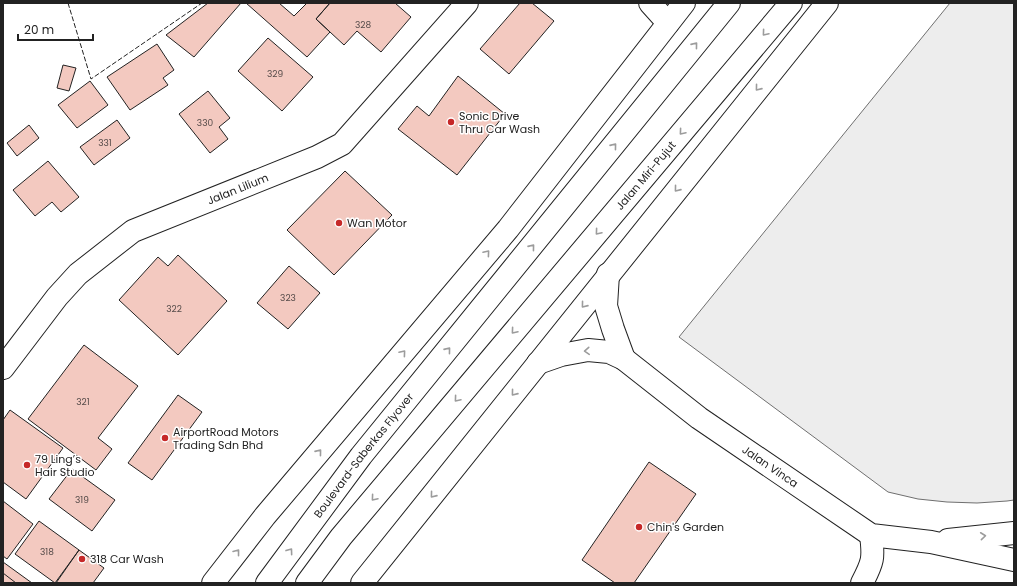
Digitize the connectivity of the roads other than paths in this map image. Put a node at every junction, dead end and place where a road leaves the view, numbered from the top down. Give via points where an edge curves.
1 (467, 3) edge
2 (650, 3) edge
3 (684, 3) edge
4 (730, 3) edge
5 (790, 3) edge
6 (827, 3) edge
7 (668, 23) junction
8 (608, 274) junction
9 (624, 359) junction
10 (538, 363) junction
11 (3, 368) edge
12 (1014, 533) edge
13 (871, 535) junction
14 (931, 542) junction
15 (1014, 560) edge
16 (221, 579) edge
17 (268, 583) edge
18 (307, 583) edge
19 (362, 583) edge
20 (862, 583) edge

1 - 11 main road, Jalan Lilium via 342,144 317,157 133,231 78,274 57,297
2 - 7 main road
3 - 7 main road
17 -> 4 main road, Boulevard-Saberkas Flyover via 361,456
5 -> 18 main road, Jalan Miri-Pujut via 340,537
6 -> 8 main road
16 -> 7 main road via 265,516 508,229
8 - 9 main road via 606,306
8 -> 10 main road
9 -> 10 main road, Jalan Vinca via 609,352 588,350
9 - 13 main road, Jalan Vinca via 698,418
10 -> 19 main road
14 -> 12 main road
13 - 14 main road, Jalan Vinca
13 - 20 main road via 872,564
14 - 15 main road

